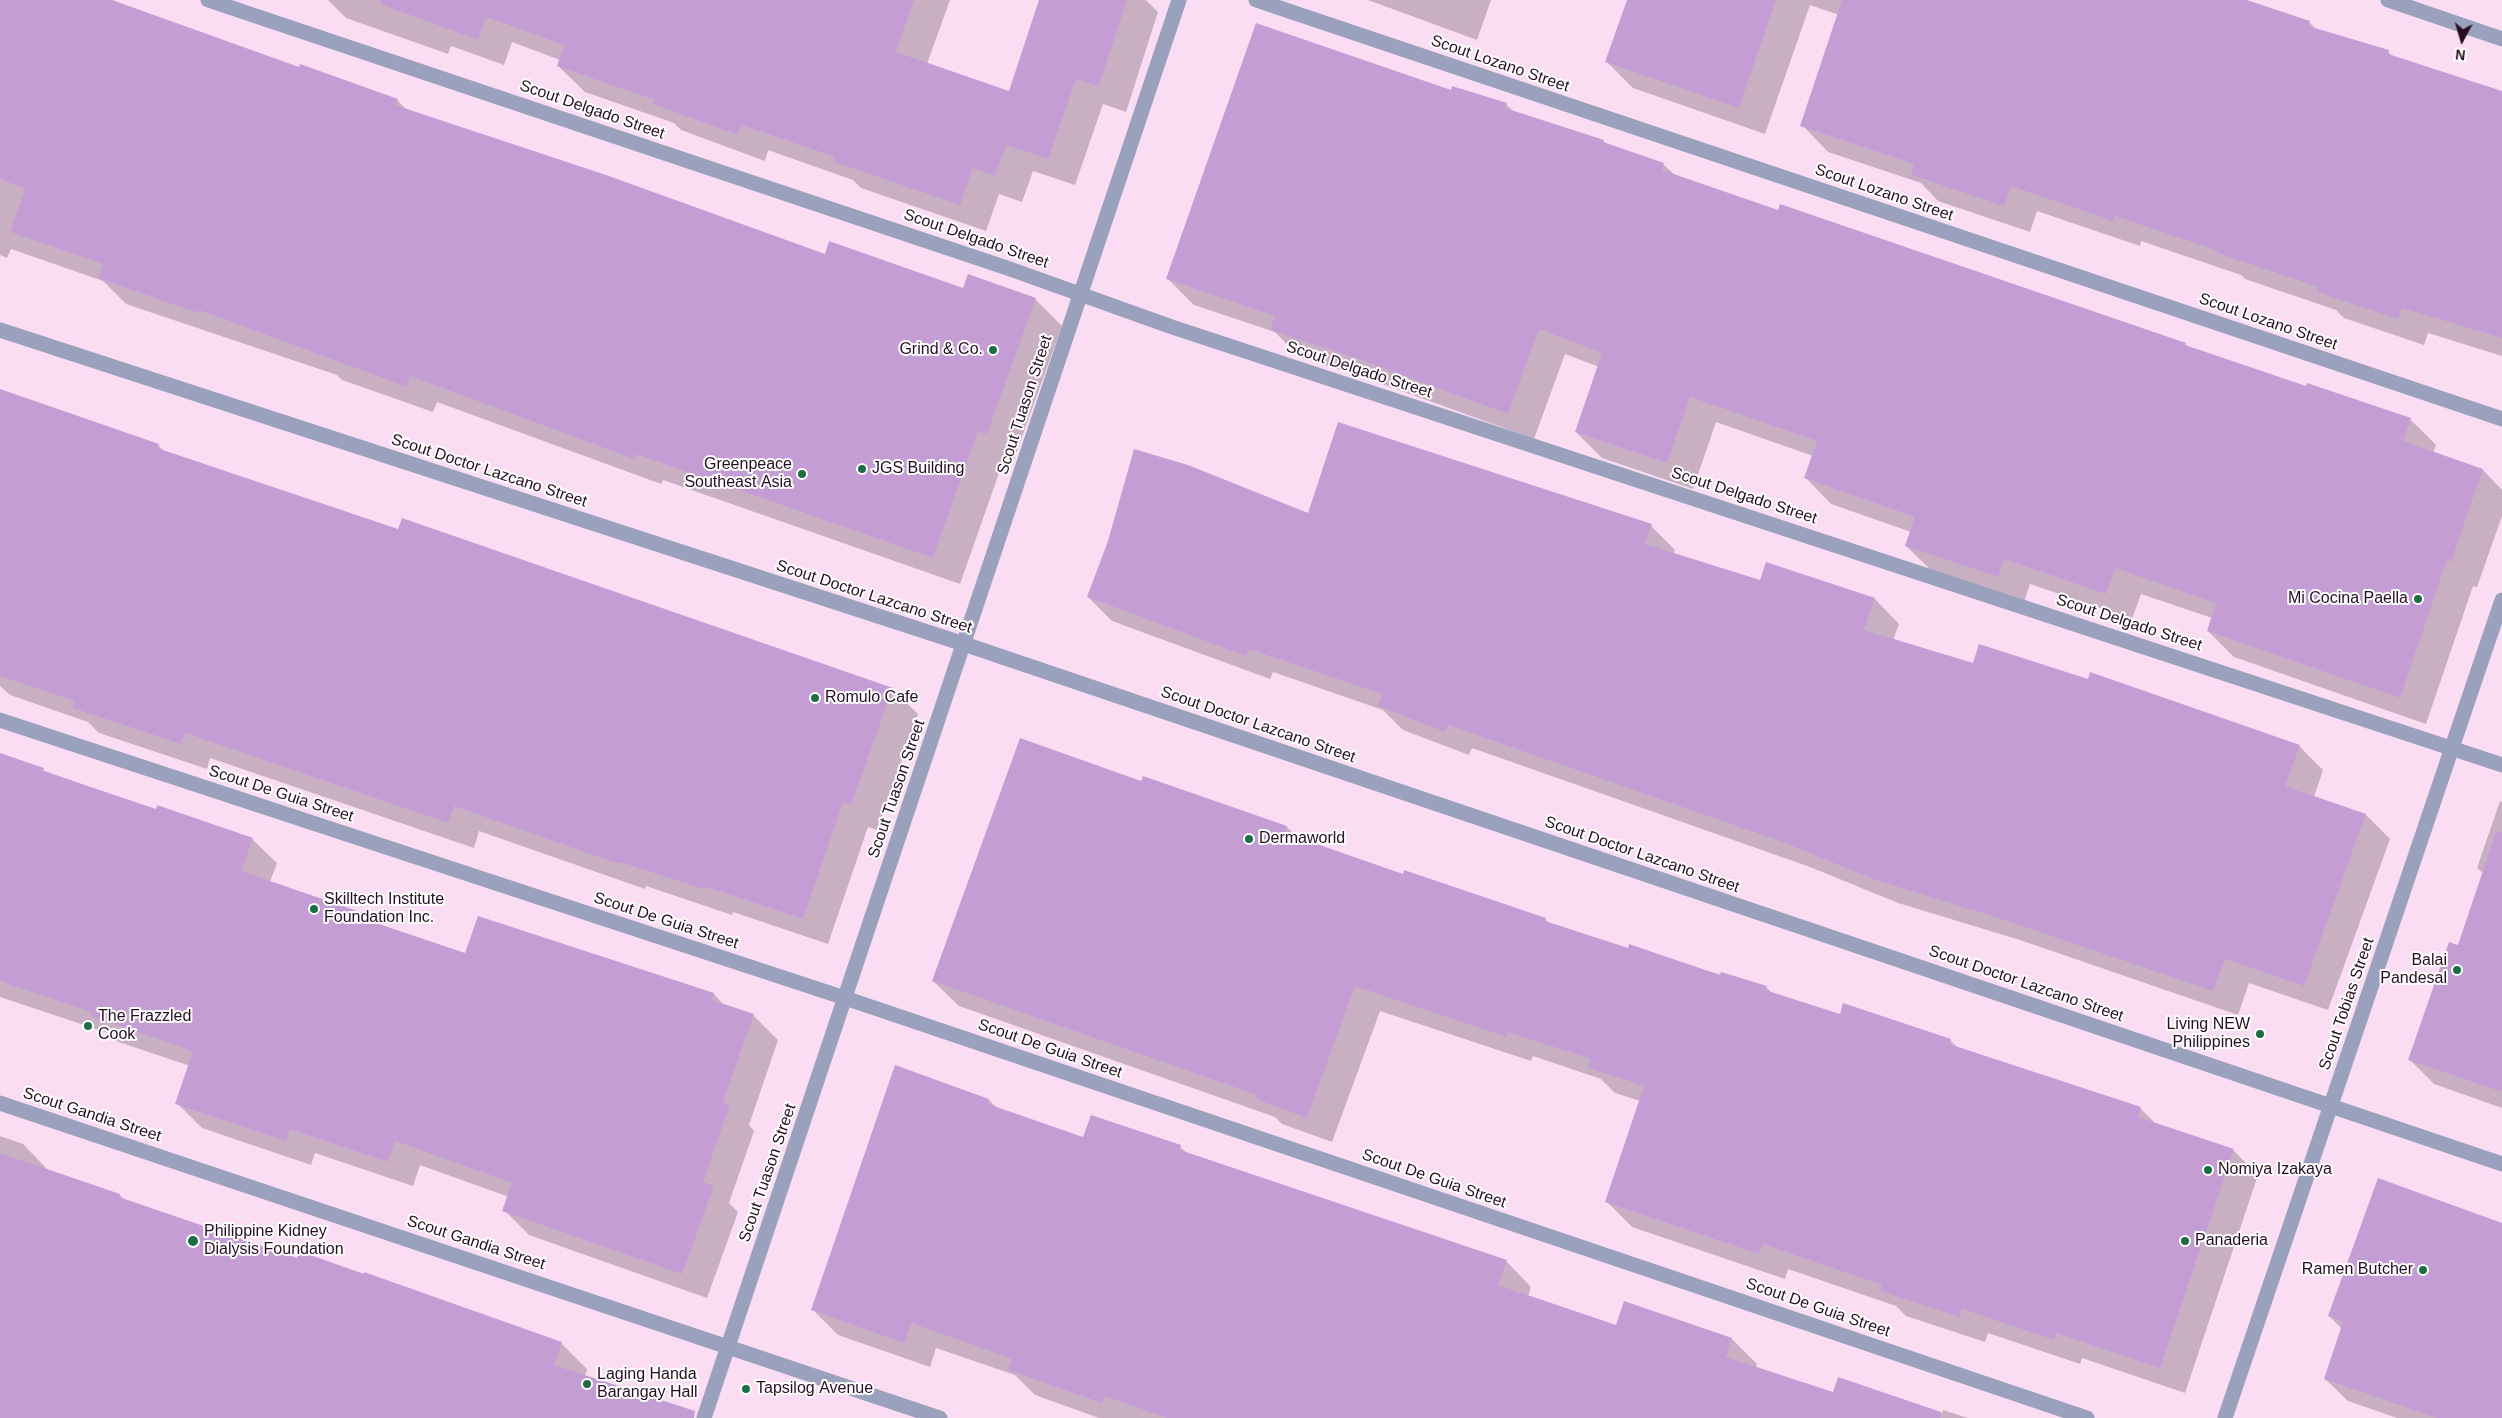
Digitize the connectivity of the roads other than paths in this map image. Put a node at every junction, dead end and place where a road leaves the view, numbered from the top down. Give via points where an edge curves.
1 (208, 0) edge
2 (1179, 0) edge
3 (1256, 0) edge
4 (2388, 0) edge
5 (2502, 39) edge
6 (1081, 294) junction
7 (0, 330) edge
8 (2502, 419) edge
9 (2502, 600) edge
10 (964, 644) junction
11 (0, 720) edge
12 (2452, 748) junction
13 (2502, 765) edge
14 (845, 998) junction
15 (0, 1103) edge
16 (2331, 1106) junction
17 (2502, 1164) edge
18 (729, 1346) junction
19 (704, 1418) edge
20 (940, 1418) edge
21 (2087, 1418) edge
22 (2225, 1418) edge

1 - 6 street, Scout Delgado Street
2 - 6 street, Scout Tuason Street
3 - 8 street, Scout Lozano Street
4 - 5 street
6 - 10 street, Scout Tuason Street
6 - 12 street, Scout Delgado Street via 1172,327
7 - 10 street, Scout Doctor Lazcano Street
9 - 12 street, Scout Tobias Street
10 - 14 street, Scout Tuason Street
10 - 16 street, Scout Doctor Lazcano Street
11 - 14 street, Scout De Guia Street
12 - 13 street, Scout Delgado Street
12 - 16 street, Scout Tobias Street
14 - 18 street, Scout Tuason Street
14 - 21 street, Scout De Guia Street
15 - 18 street, Scout Gandia Street
16 - 17 street, Scout Doctor Lazcano Street
16 - 22 street, Scout Tobias Street
18 - 19 street, Scout Tuason Street
18 - 20 street, Scout Gandia Street

